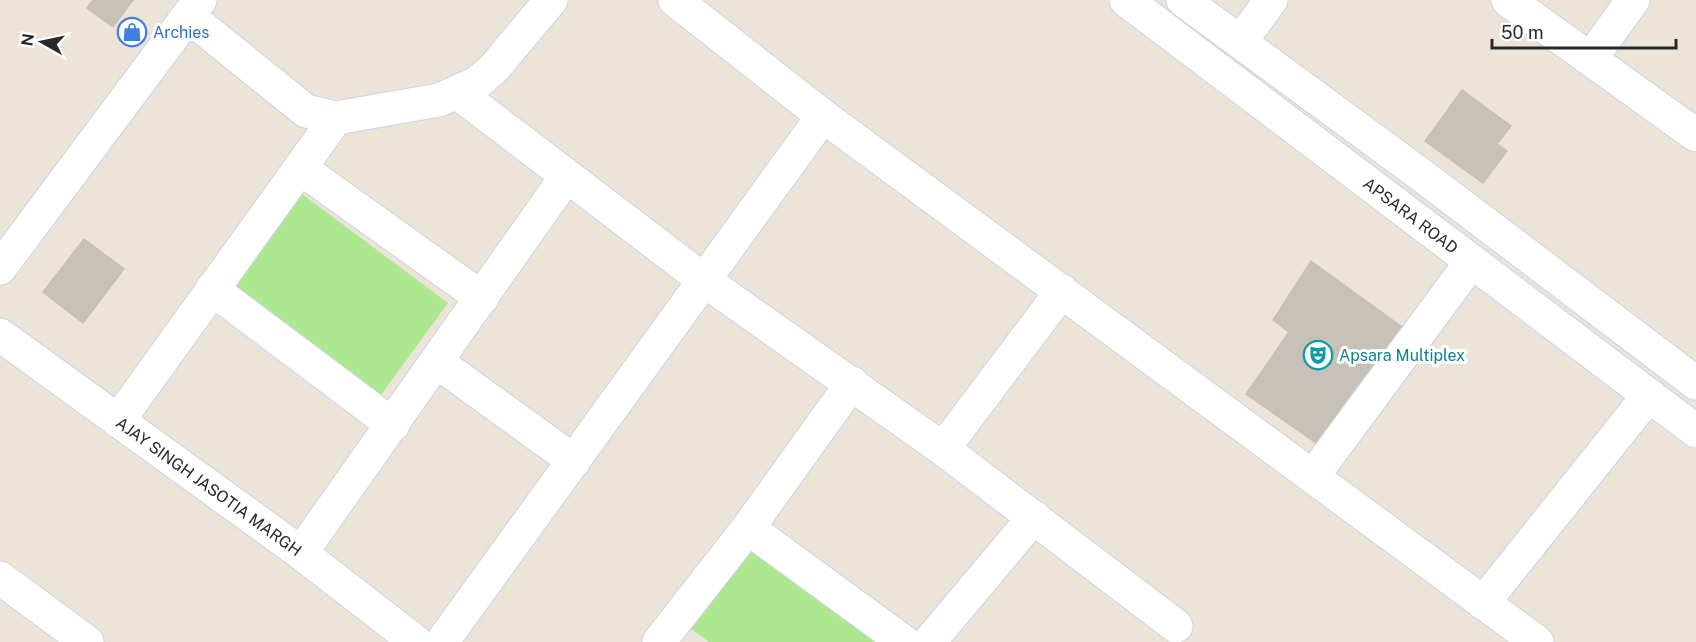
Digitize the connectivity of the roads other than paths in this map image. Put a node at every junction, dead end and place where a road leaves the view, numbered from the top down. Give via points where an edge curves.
1 (551, 0) edge
2 (675, 0) edge
3 (1126, 0) edge
4 (1183, 0) edge
5 (1271, 0) edge
6 (1508, 0) edge
7 (1634, 0) edge
8 (194, 8) edge
9 (1240, 42) junction
10 (1591, 58) junction
11 (458, 93) junction
12 (823, 117) junction
13 (336, 118) junction
14 (1696, 135) edge
15 (300, 168) junction
16 (567, 177) junction
17 (1472, 261) junction
18 (0, 268) edge
19 (705, 280) junction
20 (212, 289) junction
21 (1062, 291) junction
22 (482, 297) junction
23 (0, 335) edge
24 (437, 362) junction
25 (852, 383) junction
26 (1696, 383) edge
27 (1649, 395) junction
28 (118, 421) junction
29 (393, 425) junction
30 (1696, 431) edge
31 (943, 449) junction
32 (574, 461) junction
33 (1313, 476) junction
34 (1034, 517) junction
35 (748, 528) junction
36 (301, 553) junction
37 (2, 582) edge
38 (1484, 603) junction
39 (673, 637) edge
40 (1180, 637) edge
41 (87, 642) edge
42 (417, 642) edge
43 (442, 642) edge
44 (904, 642) edge
45 (929, 642) edge
46 (1537, 642) edge

1 - 11 street via 494,68
2 - 12 street
3 - 17 street, APSARA ROAD
4 - 9 street
5 - 9 street
6 - 10 street
7 - 10 street
8 - 13 street via 306,111
8 - 18 street
9 - 26 street
10 - 14 street
11 - 13 street via 440,100
11 - 16 street
12 - 19 street
12 - 21 street
13 - 15 street
15 - 20 street
15 - 22 street
16 - 19 street
16 - 22 street
17 - 27 street, APSARA ROAD
17 - 33 street
19 - 25 street
19 - 32 street
20 - 28 street
20 - 29 street
21 - 31 street
21 - 33 street
22 - 24 street
23 - 28 street, AJAY SINGH JASOTIA MARGH
24 - 29 street
24 - 32 street
25 - 31 street
25 - 35 street
27 - 30 street, APSARA ROAD
27 - 38 street
28 - 36 street, AJAY SINGH JASOTIA MARGH
29 - 36 street
31 - 34 street
32 - 43 street
33 - 38 street
34 - 40 street
34 - 45 street
35 - 39 street
35 - 44 street
36 - 42 street, AJAY SINGH JASOTIA MARGH
37 - 41 street
38 - 46 street

